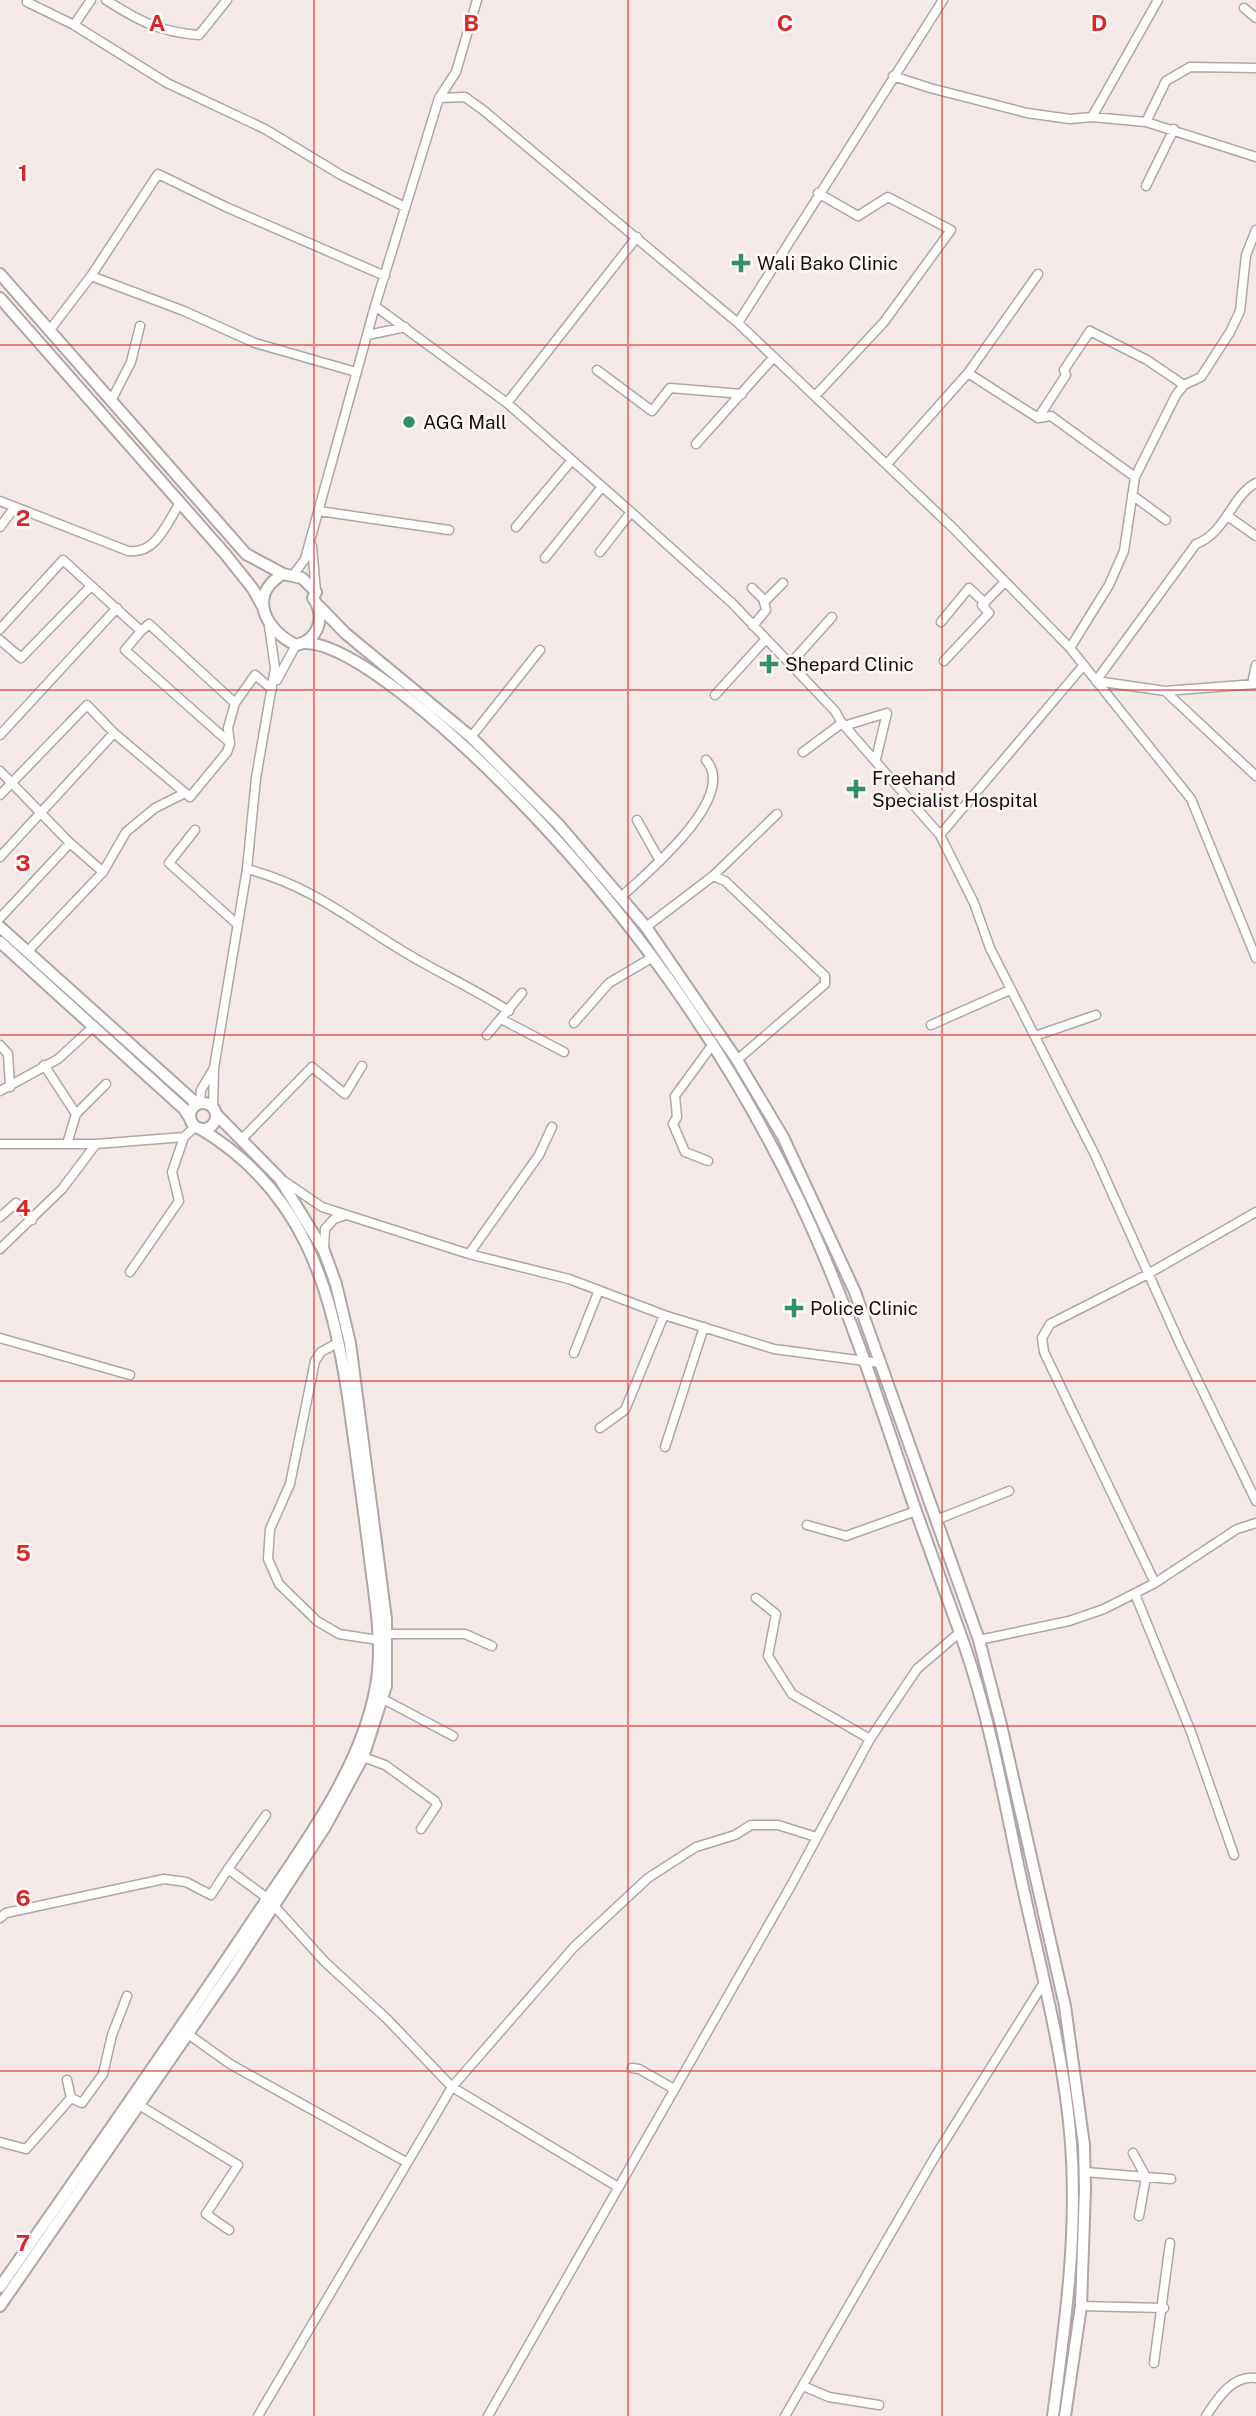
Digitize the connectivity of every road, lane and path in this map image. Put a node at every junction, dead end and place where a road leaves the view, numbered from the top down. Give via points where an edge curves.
1 (91, 0) edge
2 (106, 0) edge
3 (227, 0) edge
4 (477, 0) edge
5 (943, 0) edge
6 (1158, 0) edge
7 (27, 2) dead end
8 (1244, 8) dead end
9 (1256, 18) edge
10 (74, 25) junction
11 (1256, 68) edge
12 (893, 75) junction
13 (439, 98) junction
14 (1092, 117) junction
15 (1146, 122) junction
16 (1174, 129) junction
17 (1256, 157) edge
18 (1146, 186) dead end
19 (818, 192) junction
20 (405, 207) junction
21 (1256, 230) edge
22 (637, 237) junction
23 (0, 274) edge
24 (1038, 274) dead end
25 (91, 276) junction
26 (385, 276) junction
27 (0, 298) edge
28 (375, 306) junction
29 (738, 323) junction
30 (140, 326) dead end
31 (405, 327) junction
32 (49, 331) junction
33 (368, 335) junction
34 (773, 358) junction
35 (597, 370) dead end
36 (356, 372) junction
37 (968, 373) junction
38 (1184, 385) junction
39 (742, 394) junction
40 (815, 397) junction
41 (111, 401) junction
42 (507, 403) junction
43 (1038, 418) junction
44 (696, 444) dead end
45 (572, 460) junction
46 (887, 464) junction
47 (1135, 477) junction
48 (1256, 483) edge
49 (601, 488) junction
50 (1132, 495) junction
51 (0, 501) edge
52 (180, 503) junction
53 (15, 507) junction
54 (319, 511) junction
55 (631, 512) junction
56 (1229, 517) junction
57 (1166, 520) dead end
58 (315, 526) junction
59 (0, 527) edge
60 (516, 527) dead end
61 (449, 530) dead end
62 (1256, 536) edge
63 (600, 552) dead end
64 (545, 558) dead end
65 (289, 574) junction
66 (1005, 582) junction
67 (783, 583) dead end
68 (90, 586) junction
69 (752, 588) dead end
70 (316, 592) junction
71 (765, 601) junction
72 (985, 603) junction
73 (319, 606) junction
74 (117, 608) junction
75 (264, 609) junction
76 (832, 617) dead end
77 (941, 622) dead end
78 (269, 626) junction
79 (753, 626) junction
80 (0, 629) edge
81 (141, 631) junction
82 (766, 639) junction
83 (0, 640) edge
84 (300, 644) junction
85 (1070, 648) junction
86 (540, 650) dead end
87 (944, 661) dead end
88 (790, 664) junction
89 (1256, 665) edge
90 (1083, 666) junction
91 (1096, 681) junction
92 (1254, 684) edge
93 (272, 688) junction
94 (1165, 691) junction
95 (715, 695) dead end
96 (235, 703) junction
97 (844, 724) junction
98 (114, 733) junction
99 (0, 735) edge
100 (471, 737) junction
101 (230, 744) junction
102 (803, 752) dead end
103 (876, 759) junction
104 (706, 760) dead end
105 (0, 771) edge
106 (1256, 776) edge
107 (12, 782) junction
108 (183, 794) junction
109 (0, 795) edge
110 (42, 812) junction
111 (777, 814) dead end
112 (636, 820) dead end
113 (195, 830) dead end
114 (940, 835) junction
115 (70, 843) junction
116 (0, 857) edge
117 (660, 861) junction
118 (247, 869) junction
119 (103, 872) junction
120 (713, 876) junction
121 (621, 897) junction
122 (0, 918) edge
123 (237, 923) junction
124 (0, 927) edge
125 (646, 927) junction
126 (0, 942) edge
127 (27, 952) junction
128 (653, 957) junction
129 (1256, 958) edge
130 (1010, 990) junction
131 (522, 993) dead end
132 (509, 1011) junction
133 (1096, 1015) dead end
134 (503, 1020) junction
135 (574, 1023) dead end
136 (931, 1025) dead end
137 (94, 1026) junction
138 (487, 1035) dead end
139 (1035, 1036) junction
140 (713, 1044) junction
141 (0, 1045) edge
142 (564, 1052) dead end
143 (737, 1060) junction
144 (44, 1065) junction
145 (362, 1066) dead end
146 (214, 1068) junction
147 (106, 1084) dead end
148 (10, 1087) junction
149 (0, 1091) edge
150 (198, 1104) junction
151 (215, 1111) junction
152 (76, 1114) junction
153 (195, 1125) junction
154 (552, 1127) dead end
155 (184, 1137) junction
156 (241, 1140) junction
157 (67, 1143) junction
158 (0, 1144) edge
159 (96, 1144) junction
160 (708, 1161) dead end
161 (280, 1179) junction
162 (0, 1204) edge
163 (8, 1210) junction
164 (1256, 1212) edge
165 (346, 1215) junction
166 (0, 1217) edge
167 (32, 1220) junction
168 (2, 1245) edge
169 (324, 1251) junction
170 (469, 1254) junction
171 (130, 1272) dead end
172 (1148, 1274) junction
173 (599, 1290) junction
174 (664, 1315) junction
175 (704, 1327) junction
176 (0, 1338) edge
177 (339, 1342) junction
178 (574, 1353) dead end
179 (864, 1361) junction
180 (880, 1363) junction
181 (130, 1375) dead end
182 (600, 1429) dead end
183 (665, 1447) dead end
184 (1009, 1491) dead end
185 (1256, 1500) edge
186 (916, 1510) junction
187 (936, 1520) junction
188 (1256, 1523) edge
189 (807, 1525) dead end
190 (1155, 1583) junction
191 (1135, 1594) junction
192 (756, 1598) dead end
193 (959, 1633) junction
194 (383, 1637) junction
195 (979, 1640) junction
196 (492, 1646) dead end
197 (383, 1699) junction
198 (453, 1737) dead end
199 (870, 1739) junction
200 (363, 1757) junction
201 (266, 1815) dead end
202 (421, 1829) dead end
203 (816, 1837) junction
204 (1234, 1855) dead end
205 (228, 1869) junction
206 (270, 1903) junction
207 (0, 1918) edge
208 (1043, 1984) junction
209 (127, 1996) dead end
210 (188, 2034) junction
211 (632, 2068) dead end
212 (66, 2080) dead end
213 (452, 2087) junction
214 (674, 2089) junction
215 (71, 2098) junction
216 (139, 2105) junction
217 (0, 2142) edge
218 (1133, 2153) dead end
219 (407, 2162) junction
220 (1085, 2172) junction
221 (1146, 2177) junction
222 (1171, 2179) dead end
223 (618, 2187) junction
224 (1139, 2216) dead end
225 (229, 2230) dead end
226 (1170, 2243) dead end
227 (4, 2274) edge
228 (0, 2287) edge
229 (0, 2306) edge
230 (1081, 2306) junction
231 (1164, 2308) junction
232 (1154, 2363) dead end
233 (1256, 2378) edge
234 (803, 2386) junction
235 (879, 2404) dead end
236 (258, 2416) edge
237 (488, 2416) edge
238 (785, 2416) edge
239 (1053, 2416) edge
240 (1065, 2416) edge
241 (1206, 2416) edge

1 - 10 street
2 - 3 street via 145,24 171,33 199,35
4 - 13 street via 456,72
5 - 12 street
6 - 14 street
7 - 10 street
8 - 9 street
10 - 20 street via 167,83 265,129
11 - 15 street via 1190,67 1166,81
12 - 14 street via 1027,113 1070,120
12 - 19 street
13 - 20 street
13 - 22 street via 465,97
14 - 15 street
15 - 16 street
16 - 17 street
16 - 18 street
19 - 29 street
19 - 40 street via 858,216 888,197 951,230 884,322
20 - 26 street
21 - 38 street via 1247,254 1240,310 1201,377
22 - 29 street
22 - 42 street
23 - 32 main road
24 - 37 street
25 - 26 street via 158,174
25 - 32 street
25 - 36 street via 255,343
26 - 28 street
27 - 52 main road
28 - 31 street
28 - 33 street
29 - 34 street
30 - 41 street via 131,362
31 - 33 street
31 - 42 street
32 - 41 main road
33 - 36 street
34 - 39 street
34 - 40 street
35 - 39 street via 652,411 670,388
36 - 54 street
37 - 43 street
37 - 46 street
38 - 43 street via 1090,331
38 - 47 street
39 - 44 street
40 - 46 street
41 - 65 main road via 246,554
42 - 45 street
43 - 47 street via 1051,416
45 - 49 street
45 - 60 street
46 - 66 street
47 - 50 street
48 - 56 street
49 - 55 street
49 - 64 street
50 - 57 street
50 - 85 street via 1124,551
51 - 53 street
52 - 53 street via 151,549 140,553
52 - 75 main road via 244,577
53 - 59 street
54 - 58 street
54 - 61 street
55 - 63 street
55 - 79 street
56 - 62 street
56 - 91 street via 1196,544
58 - 65 street via 305,559
58 - 70 street via 312,562
65 - 70 main road
65 - 75 main road via 269,589
66 - 72 street
66 - 85 street
67 - 71 street
68 - 74 street
68 - 80 street via 63,560
68 - 83 street via 21,658
69 - 71 street
70 - 73 main road via 313,598
71 - 79 street via 766,610
72 - 77 street via 969,588
72 - 87 street via 982,606 989,613
73 - 84 main road via 313,637
73 - 100 main road
74 - 81 street
74 - 99 street
75 - 78 main road
76 - 88 street
78 - 84 main road
78 - 93 street via 275,668
79 - 82 street
81 - 96 street via 149,624
81 - 101 street via 125,650
82 - 88 street
82 - 95 street
84 - 93 street via 282,664
84 - 128 main road via 321,643 363,666 438,723 562,844
85 - 90 street
86 - 100 street
88 - 97 street
89 - 92 street
90 - 91 street
90 - 114 street
91 - 94 street
91 - 129 street via 1191,799
92 - 94 street
93 - 96 street via 256,675
93 - 118 street via 256,778
94 - 106 street
96 - 101 street via 228,728
97 - 102 street
97 - 103 street
97 - 103 street via 887,713
98 - 107 street via 87,705
98 - 108 street
98 - 110 street
100 - 121 main road via 558,824
101 - 108 street via 190,797
103 - 114 street
104 - 117 street via 715,769 708,800 685,836
105 - 107 street
107 - 109 street
107 - 110 street
108 - 119 street via 155,808 125,832
110 - 115 street
110 - 116 street
111 - 120 street
112 - 117 street
113 - 123 street via 169,863
114 - 130 street
115 - 119 street
115 - 122 street
117 - 121 street
118 - 123 street
118 - 132 street via 274,876 345,911 413,957
119 - 127 street
120 - 125 street
120 - 143 street via 725,881 825,976 825,984
121 - 125 main road
123 - 146 street
124 - 127 main road
125 - 143 main road
126 - 137 main road
127 - 150 main road
128 - 135 street via 609,983
128 - 140 main road
130 - 136 street
130 - 139 street
131 - 132 street
132 - 134 street
133 - 139 street
134 - 138 street
134 - 142 street
137 - 144 street via 58,1059
137 - 153 main road
139 - 172 street
140 - 160 street via 675,1096 673,1124 685,1152
140 - 179 main road via 801,1204
141 - 148 street via 8,1054
143 - 180 main road via 801,1172 855,1292
144 - 148 street
144 - 152 street
145 - 156 street via 345,1094 312,1067
146 - 150 street
146 - 151 street
147 - 152 street
148 - 149 street
150 - 151 main road
150 - 153 main road via 192,1110
151 - 153 main road via 212,1126
151 - 156 main road
152 - 157 street
153 - 155 street
153 - 177 main road via 239,1154 273,1191 316,1263
154 - 170 street via 539,1155
155 - 159 street
155 - 171 street via 172,1172 179,1201
156 - 161 main road
157 - 158 street
157 - 159 street
159 - 167 street
161 - 165 street via 317,1204
161 - 169 main road
162 - 163 street
163 - 166 street
163 - 167 street via 16,1203
164 - 172 street
165 - 169 street via 325,1229
165 - 170 street
167 - 168 street
169 - 194 main road via 351,1343
170 - 173 street
172 - 185 street
172 - 190 street via 1050,1324 1042,1344
173 - 174 street
173 - 178 street
174 - 175 street
174 - 182 street via 625,1410
175 - 179 street via 774,1349
175 - 183 street
176 - 181 street
177 - 194 main road
177 - 194 street via 315,1361 290,1484 270,1529 268,1559 279,1584 317,1621 339,1634
179 - 180 street
179 - 186 main road
180 - 187 main road
184 - 187 street
186 - 189 street via 846,1536
186 - 193 main road
187 - 195 main road
188 - 190 street via 1237,1529
190 - 191 street
191 - 195 street via 1069,1621
191 - 204 street
192 - 199 street via 776,1615 768,1656 782,1683 792,1694
193 - 199 street via 917,1669
193 - 208 main road via 997,1773
194 - 196 street via 465,1634
194 - 197 main road via 389,1670
194 - 206 main road via 375,1690 361,1735 338,1787
195 - 220 main road via 1065,2006
197 - 198 street
197 - 200 main road
199 - 203 street
200 - 202 street via 385,1765 435,1801 437,1805
200 - 206 main road via 347,1790
201 - 205 street
203 - 213 street via 778,1825 751,1825 673,1860 574,1947
203 - 214 street
205 - 206 street
205 - 207 street via 211,1895 186,1882 164,1879
206 - 210 main road
206 - 213 street
206 - 227 main road
208 - 234 street via 936,2155
208 - 239 main road via 1066,2101 1073,2188 1070,2283
209 - 215 street via 111,2035 103,2074 82,2104
210 - 216 main road
210 - 219 street via 242,2071
211 - 214 street
212 - 215 street
213 - 219 street
213 - 223 street
214 - 223 street
215 - 217 street via 26,2149
216 - 225 street via 238,2165 206,2214
216 - 229 main road
218 - 221 street
219 - 236 street
220 - 221 street
220 - 230 main road
221 - 222 street
221 - 224 street
223 - 237 street
226 - 231 street
227 - 228 main road
230 - 231 street
230 - 240 main road
231 - 232 street
233 - 241 street via 1239,2378
234 - 235 street via 829,2397
234 - 238 street

